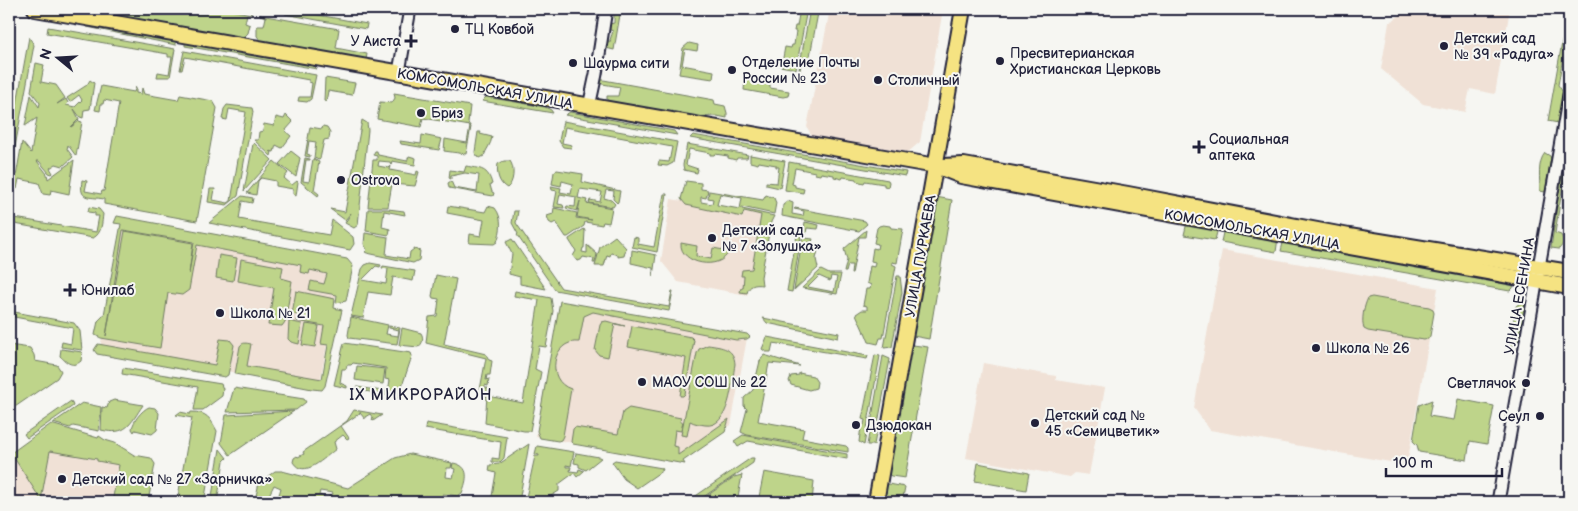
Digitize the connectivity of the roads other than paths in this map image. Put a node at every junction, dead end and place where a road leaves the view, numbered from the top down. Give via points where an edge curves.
1 (35, 9) edge
2 (410, 9) edge
3 (606, 9) edge
4 (963, 9) edge
5 (399, 72) junction
6 (1569, 95) edge
7 (589, 107) junction
8 (936, 166) junction
9 (1539, 267) junction
10 (1569, 272) edge
11 (1536, 282) junction
12 (1569, 287) edge
13 (876, 502) edge
14 (1498, 502) edge

1 - 5 main road, КОМСОМОЛЬСКАЯ УЛИЦА
2 - 5 street
3 - 7 street
4 - 8 main road, УЛИЦА ПУРКАЕВА
5 - 7 main road, КОМСОМОЛЬСКАЯ УЛИЦА
6 - 9 street, УЛИЦА ЕСЕНИНА
7 - 8 main road, КОМСОМОЛЬСКАЯ УЛИЦА
8 - 9 main road, КОМСОМОЛЬСКАЯ УЛИЦА via 964,165 1349,236
8 - 11 main road, КОМСОМОЛЬСКАЯ УЛИЦА via 961,176
8 - 13 main road, УЛИЦА ПУРКАЕВА
9 - 10 main road, КОМСОМОЛЬСКАЯ УЛИЦА
9 - 11 street, УЛИЦА ЕСЕНИНА
11 - 12 main road, КОМСОМОЛЬСКАЯ УЛИЦА
11 - 14 street, УЛИЦА ЕСЕНИНА

